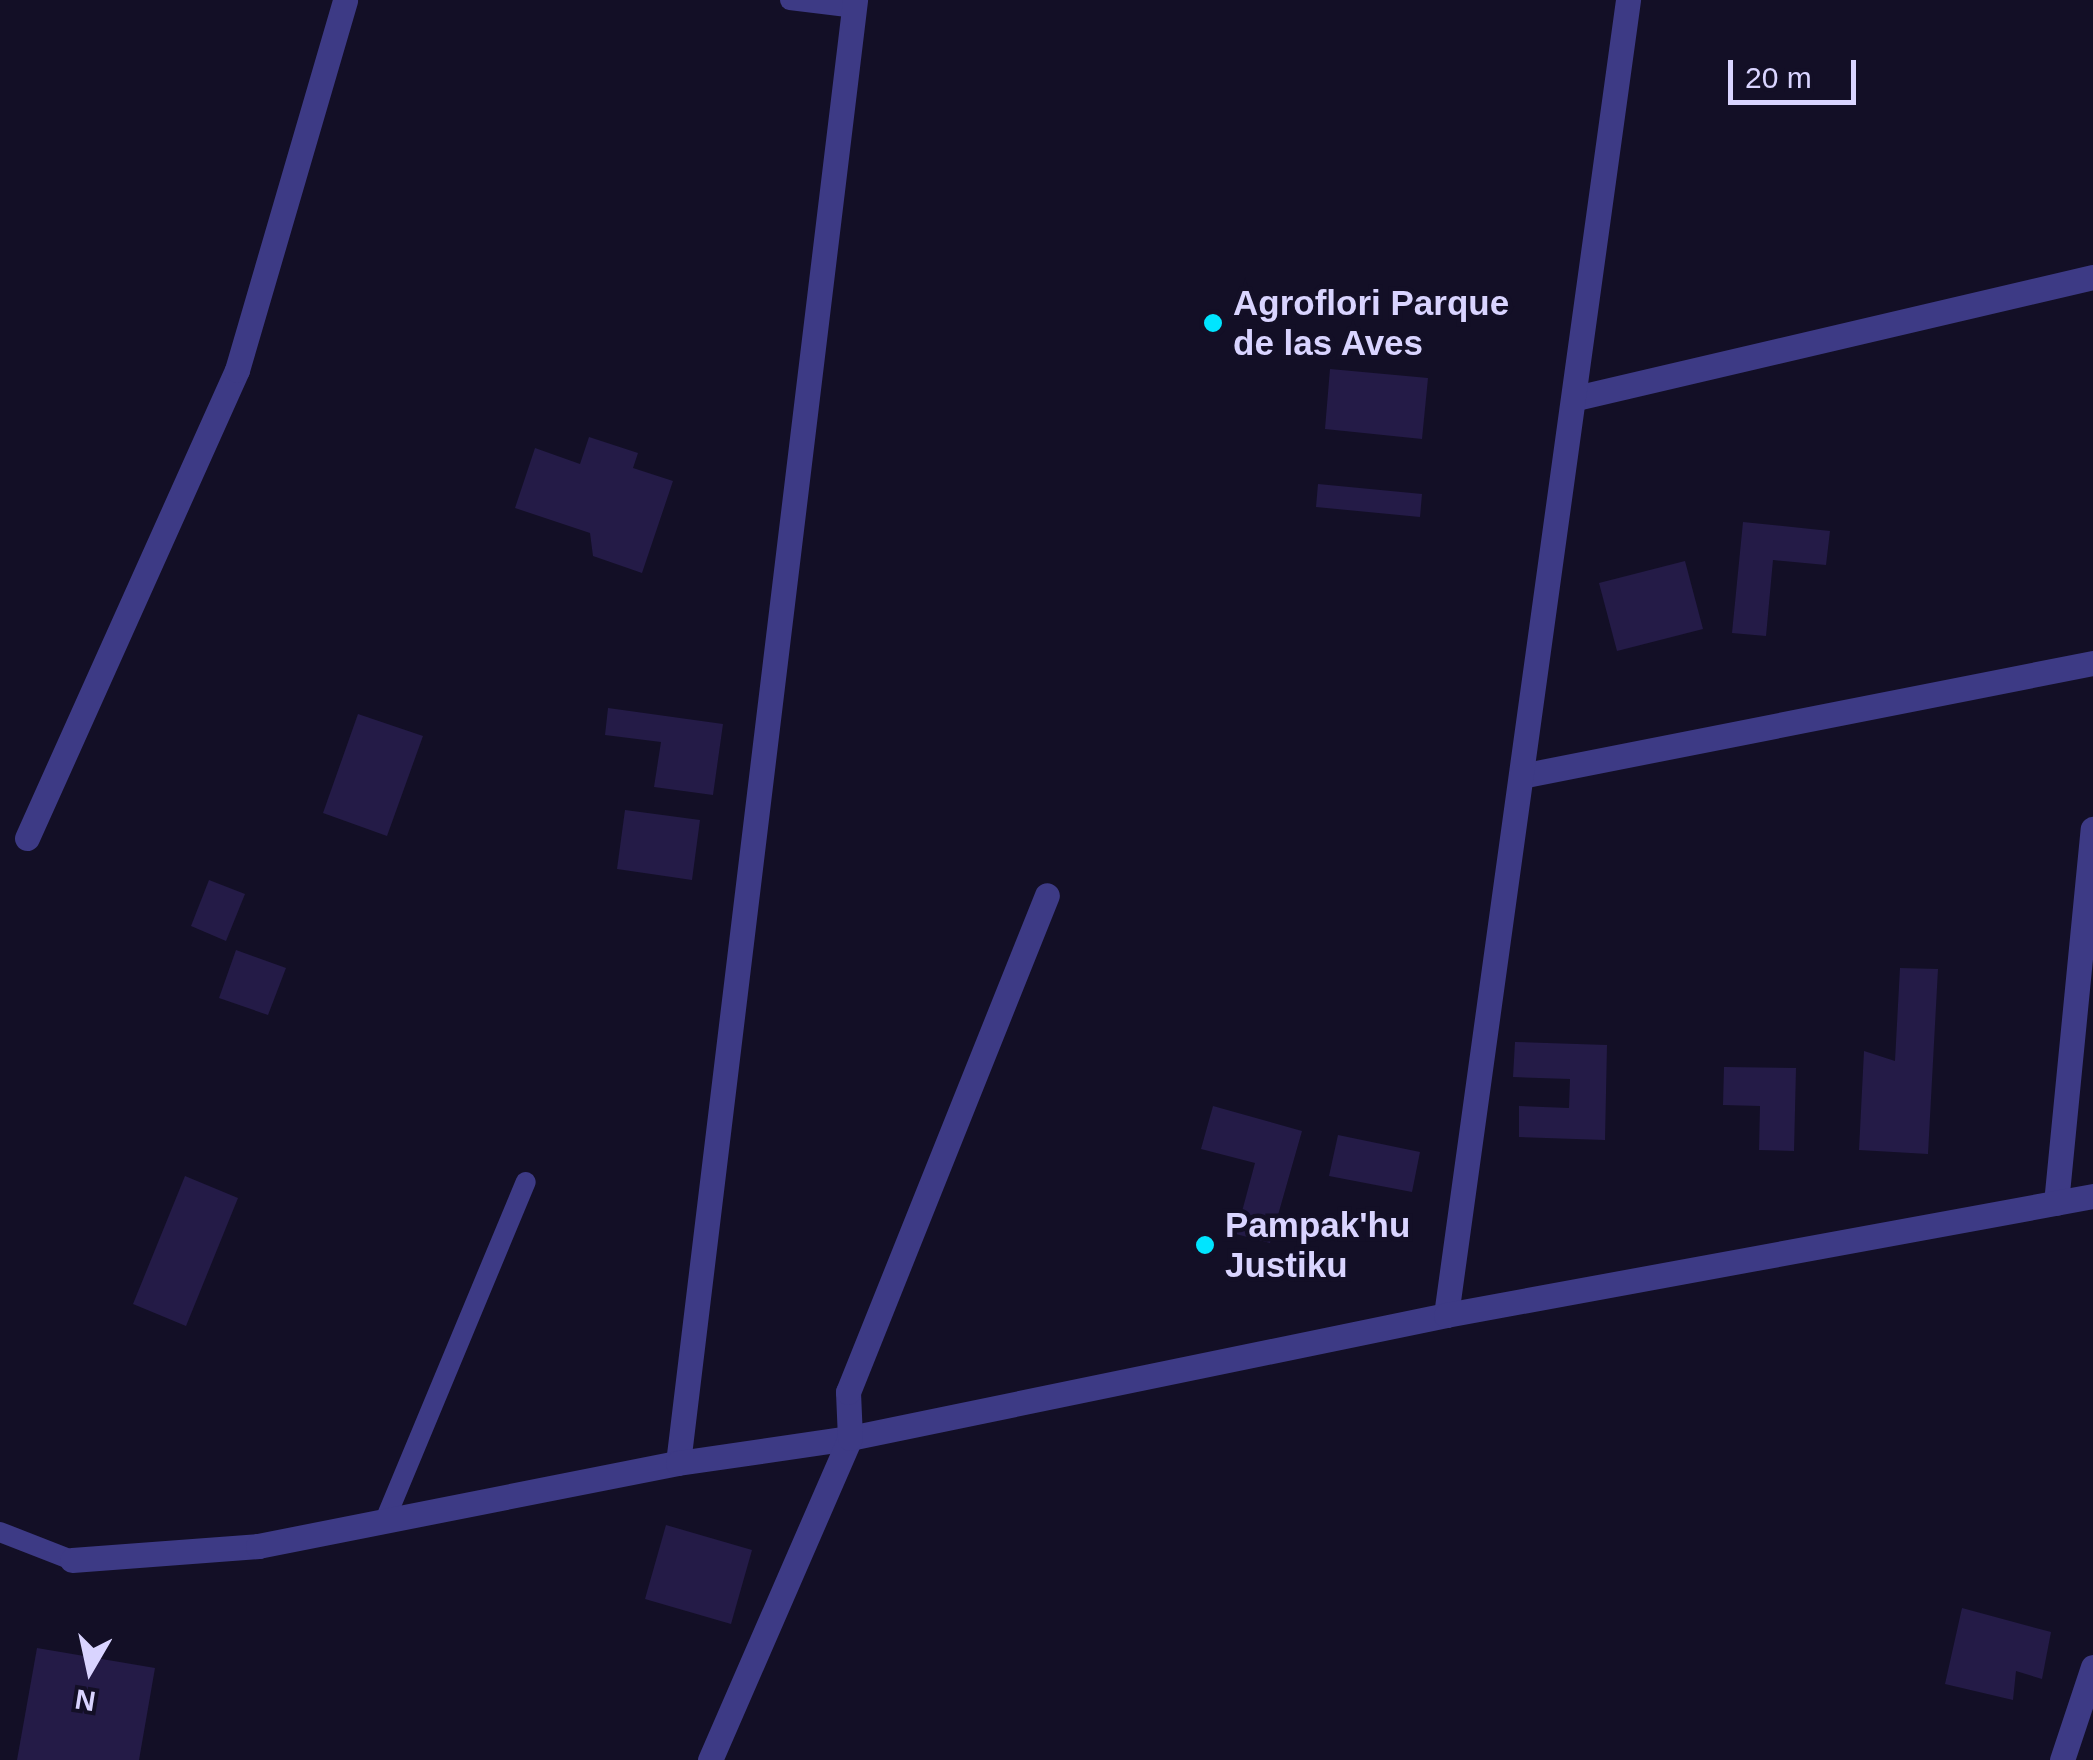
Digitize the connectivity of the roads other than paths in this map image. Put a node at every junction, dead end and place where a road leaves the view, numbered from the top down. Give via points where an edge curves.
1 (346, 0) edge
2 (790, 0) edge
3 (1634, 1) edge
4 (854, 4) edge
5 (2093, 276) edge
6 (1576, 398) junction
7 (2093, 664) edge
8 (1522, 776) junction
9 (2093, 829) edge
10 (27, 838) dead end
11 (1047, 895) dead end
12 (526, 1182) dead end
13 (2093, 1196) edge
14 (2056, 1203) junction
15 (1446, 1315) junction
16 (850, 1438) junction
17 (678, 1464) junction
18 (385, 1520) junction
19 (0, 1532) edge
20 (72, 1560) joint
21 (2093, 1667) edge
22 (710, 1760) edge
23 (2062, 1760) edge

1 - 10 street via 237,370
2 - 4 lane
3 - 6 street
4 - 17 street
5 - 6 street
6 - 8 street
7 - 8 street
8 - 15 street
9 - 14 street
11 - 16 street via 848,1392
12 - 18 lane
13 - 14 street
14 - 15 street
15 - 16 street
16 - 17 street
16 - 22 street
17 - 18 street
18 - 20 street via 258,1546
19 - 20 lane
21 - 23 street

